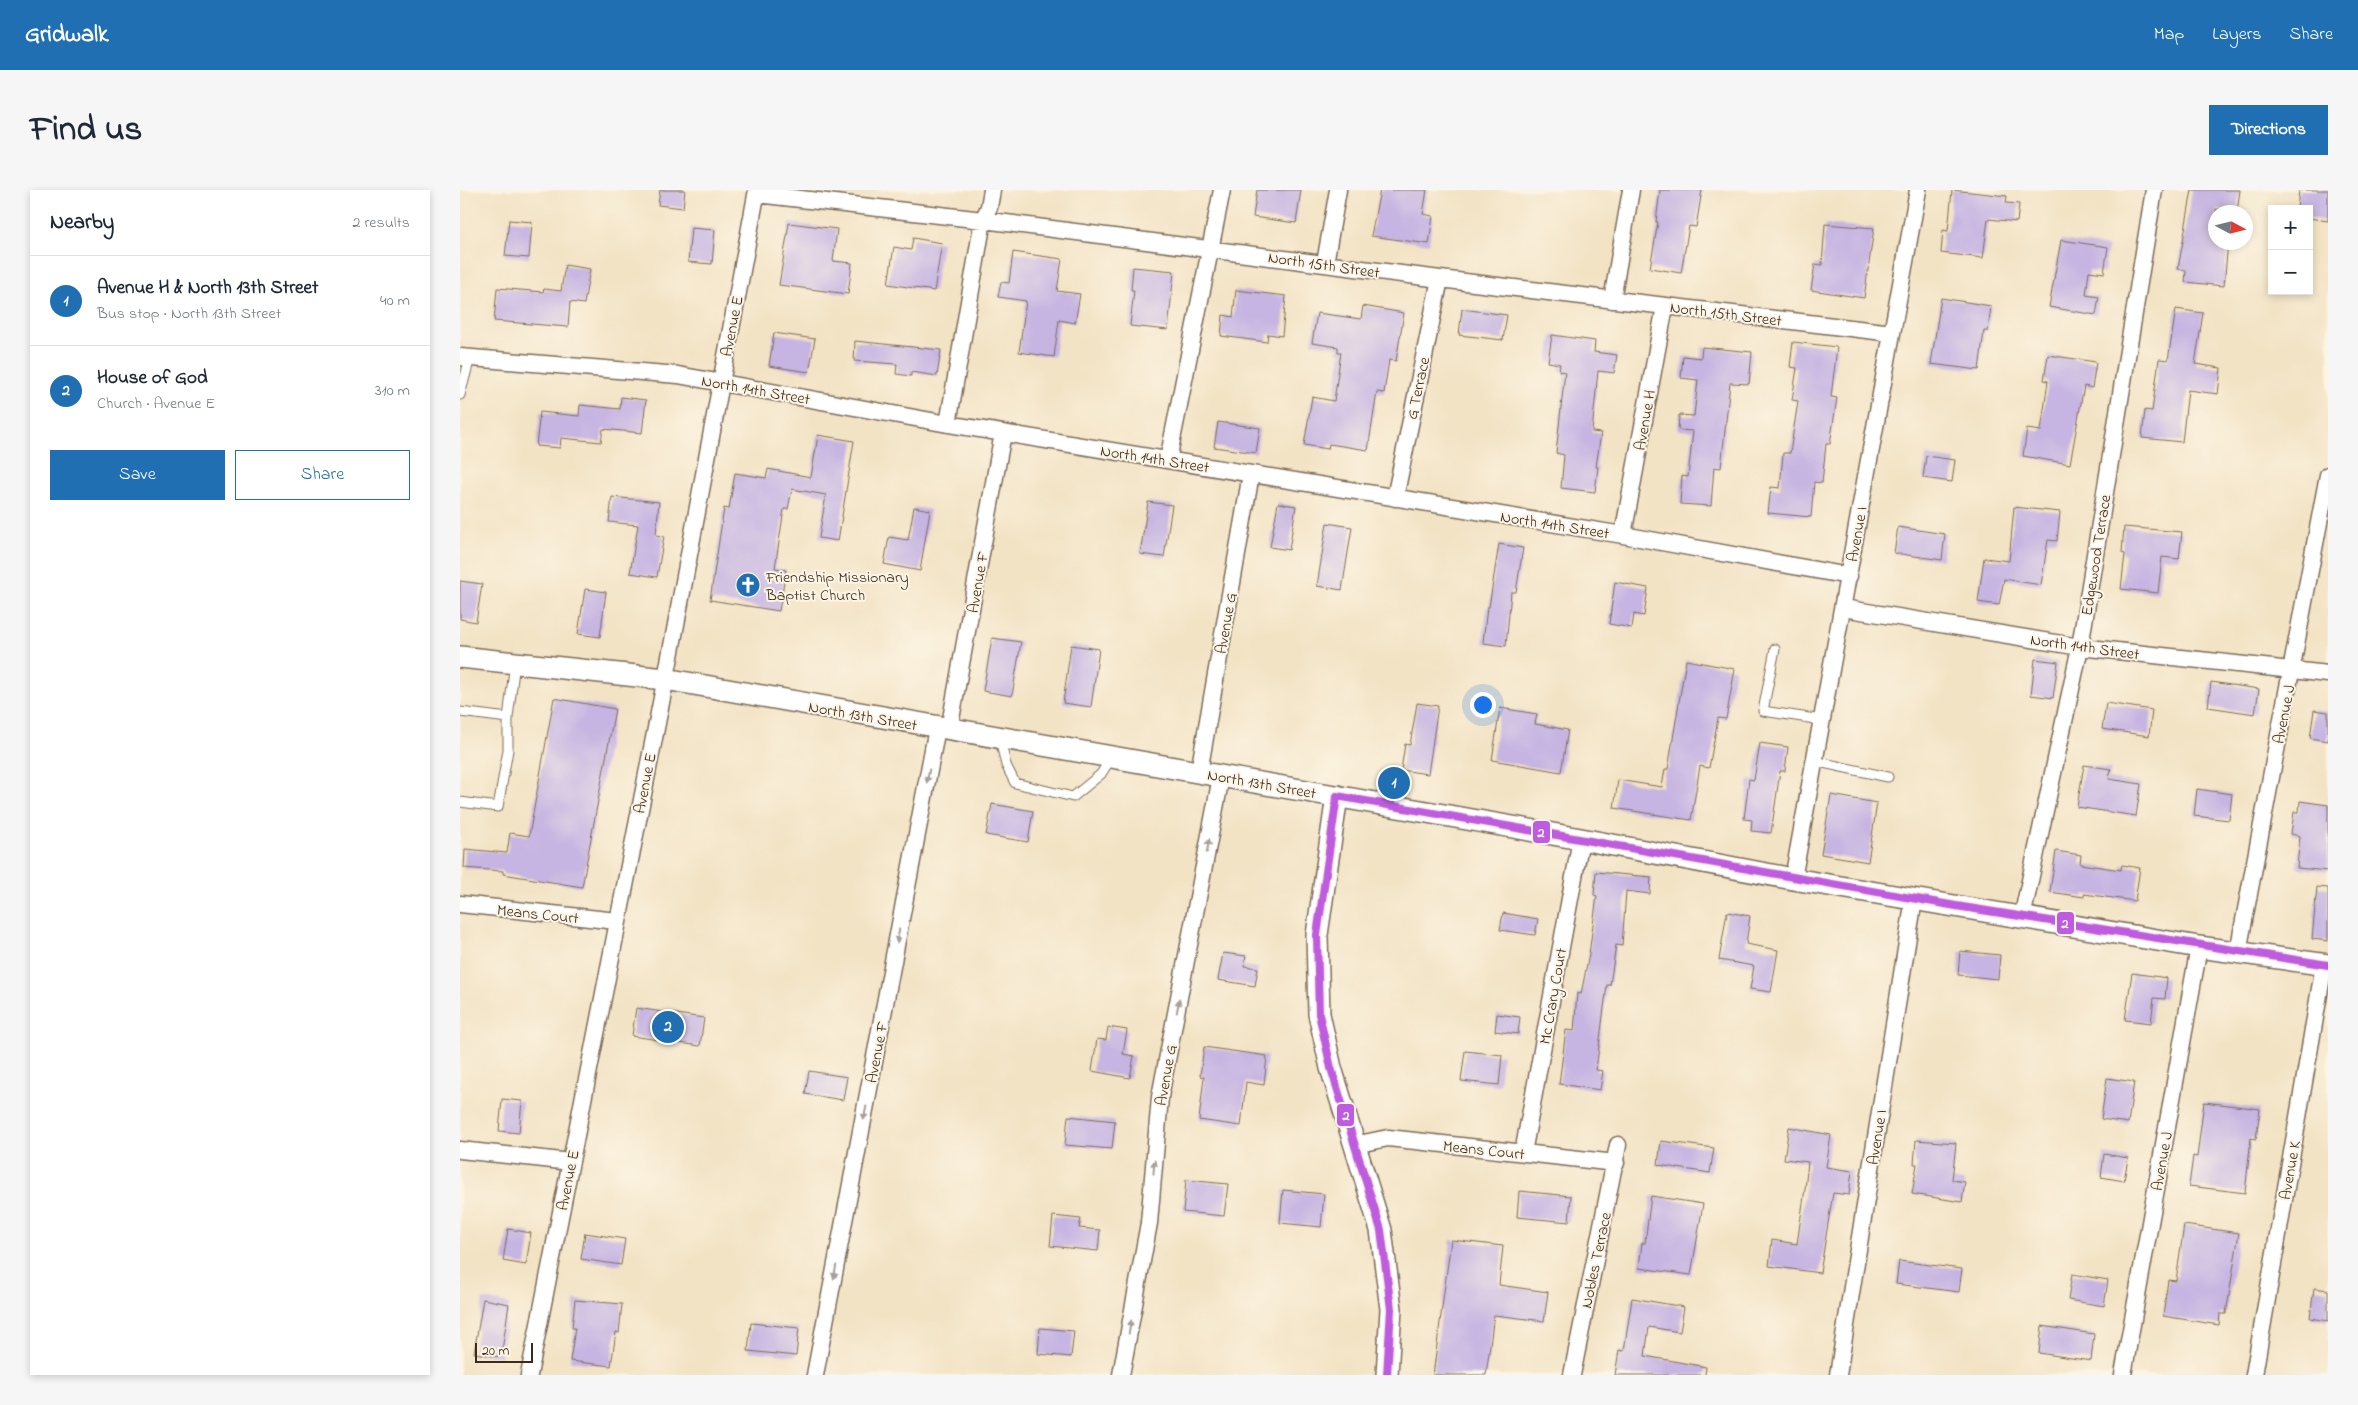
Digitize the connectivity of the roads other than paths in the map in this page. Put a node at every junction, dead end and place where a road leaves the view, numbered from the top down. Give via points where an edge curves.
1 (992, 190) edge
2 (1222, 190) edge
3 (1338, 190) edge
4 (1631, 190) edge
5 (1918, 190) edge
6 (2154, 190) edge
7 (757, 192) edge
8 (983, 220) junction
9 (1211, 249) junction
10 (1325, 263) junction
11 (1440, 279) junction
12 (1612, 300) junction
13 (1665, 306) junction
14 (1892, 333) junction
15 (465, 358) edge
16 (720, 382) junction
17 (460, 395) edge
18 (948, 424) junction
19 (1003, 433) junction
20 (1168, 460) junction
21 (1251, 474) junction
22 (2328, 475) edge
23 (1395, 498) junction
24 (1623, 535) junction
25 (1848, 576) junction
26 (1843, 608) junction
27 (2080, 647) junction
28 (1775, 649) dead end
29 (460, 657) edge
30 (515, 662) junction
31 (2291, 672) junction
32 (2328, 674) edge
33 (665, 679) junction
34 (460, 712) edge
35 (508, 718) junction
36 (1822, 720) junction
37 (943, 729) junction
38 (1000, 739) junction
39 (1112, 758) junction
40 (1814, 761) junction
41 (1199, 772) junction
42 (1221, 777) junction
43 (1888, 777) dead end
44 (1337, 796) junction
45 (460, 802) edge
46 (1581, 839) junction
47 (1793, 879) junction
48 (1914, 899) junction
49 (460, 904) edge
50 (2022, 918) junction
51 (617, 921) junction
52 (2199, 947) junction
53 (2238, 952) junction
54 (2326, 965) edge
55 (1354, 1145) junction
56 (1618, 1145) dead end
57 (460, 1150) edge
58 (1524, 1153) junction
59 (571, 1162) junction
60 (1616, 1163) junction
61 (529, 1375) edge
62 (816, 1375) edge
63 (1121, 1375) edge
64 (1387, 1375) edge
65 (1572, 1375) edge
66 (1838, 1375) edge
67 (2122, 1375) edge
68 (2254, 1375) edge

1 - 8 street
2 - 9 street
3 - 10 street
4 - 12 street
5 - 14 street, Avenue I
6 - 27 street, Edgewood Terrace
7 - 8 street, North 15th Street
7 - 16 street, Avenue E
8 - 9 street, North 15th Street
8 - 18 street
9 - 10 street, North 15th Street
9 - 20 street
10 - 11 street, North 15th Street
11 - 12 street, North 15th Street
11 - 23 street, G Terrace
12 - 13 street, North 15th Street
13 - 14 street, North 15th Street
13 - 24 street, Avenue H
14 - 25 street, Avenue I
15 - 16 street, North 14th Street via 678,375
15 - 17 lane
16 - 18 street, North 14th Street
16 - 33 street, Avenue E
18 - 19 street, North 14th Street
19 - 20 street, North 14th Street
19 - 37 street, Avenue F
20 - 21 street, North 14th Street
21 - 23 street, North 14th Street
21 - 41 street, Avenue G
22 - 31 street, Avenue J
23 - 24 street, North 14th Street
24 - 25 street, North 14th Street
25 - 26 street, Avenue I
26 - 27 street, North 14th Street
26 - 36 street, Avenue I
27 - 31 street, North 14th Street
27 - 50 street, Edgewood Terrace
28 - 36 lane via 1763,711
29 - 30 street, North 13th Street
30 - 33 street, North 13th Street
30 - 35 lane
31 - 32 street, North 14th Street
31 - 53 street, Avenue J
33 - 37 street, North 13th Street
33 - 51 street, Avenue E
34 - 35 lane
35 - 45 lane via 508,750 498,807
36 - 40 street, Avenue I
37 - 38 street, North 13th Street
37 -> 62 street, Avenue F
38 - 39 street, North 13th Street
38 - 39 lane via 1006,765 1015,783 1073,797 1101,774
39 - 41 street, North 13th Street
40 - 43 lane
40 - 47 street, Avenue I
41 - 42 street, North 13th Street
42 - 44 street, North 13th Street
63 -> 42 street, Avenue G via 1150,1223 1160,1098
44 - 46 street, North 13th Street
44 - 55 street via 1317,935 1319,1014
46 - 47 street, North 13th Street
46 - 58 street, Mc Crary Court
47 - 48 street, North 13th Street
48 - 50 street, North 13th Street
48 - 66 street, Avenue I
49 - 51 street, Means Court
50 - 52 street, North 13th Street
51 - 59 street, Avenue E
52 - 53 street, North 13th Street
52 - 67 street, Avenue J
53 - 54 street, North 13th Street
54 - 68 street, Avenue K
55 - 58 street, Means Court via 1388,1138
55 - 64 street via 1380,1230 1391,1309
56 - 60 street, Nobles Terrace
57 - 59 street
58 - 60 street, Means Court
59 - 61 street, Avenue E
60 - 65 street, Nobles Terrace

